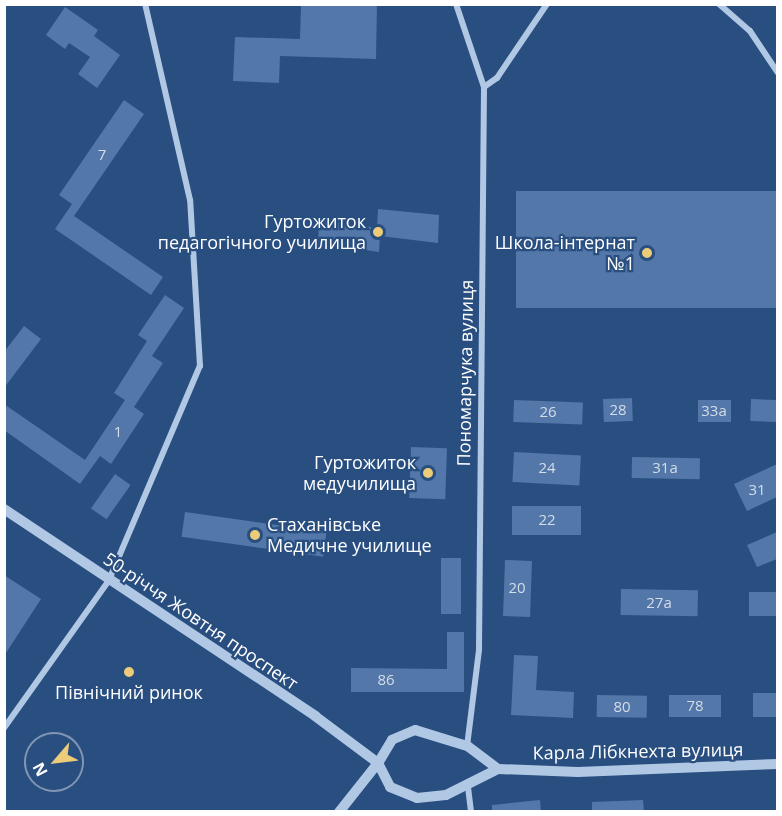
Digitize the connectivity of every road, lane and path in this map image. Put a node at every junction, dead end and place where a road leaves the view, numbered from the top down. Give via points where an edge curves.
1 (145, 4) edge
2 (456, 4) edge
3 (547, 4) edge
4 (719, 4) edge
5 (777, 73) edge
6 (484, 87) junction
7 (4, 509) edge
8 (109, 580) junction
9 (4, 728) edge
10 (467, 746) junction
11 (378, 763) junction
12 (777, 764) edge
13 (498, 769) junction
14 (468, 787) junction
15 (339, 812) edge
16 (471, 812) edge

1 - 8 street via 190,200 200,366
2 - 6 street, Пономарчука вулиця
3 - 6 street via 497,78
4 - 5 street via 750,31
6 - 10 street, Пономарчука вулиця via 479,650
7 - 8 street, 50-річчя Жовтня проспект
8 - 9 street
8 - 11 street, 50-річчя Жовтня проспект via 315,716
10 - 11 street via 415,730 392,740
10 - 13 street
11 - 14 street via 390,787 417,798 446,795
11 - 15 street
12 - 13 street, Карла Лібкнехта вулиця via 578,772
13 - 14 street
14 - 16 street

